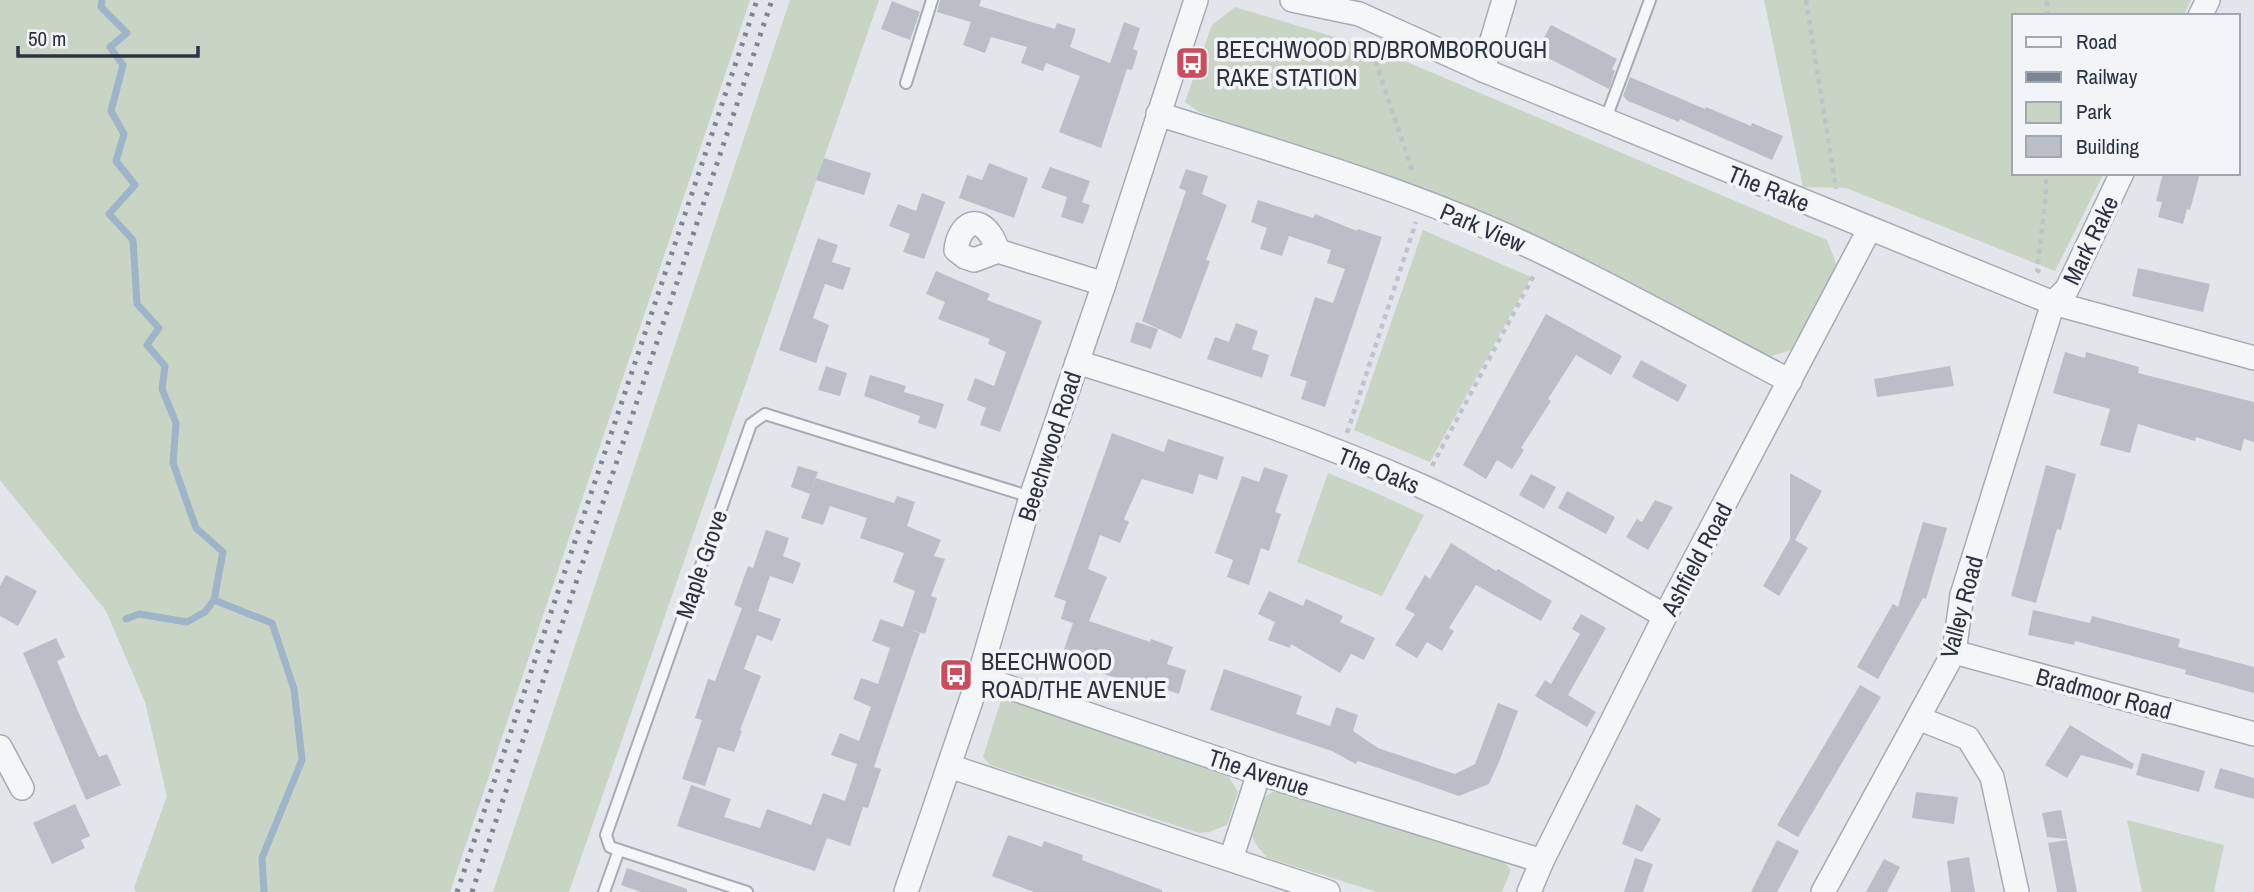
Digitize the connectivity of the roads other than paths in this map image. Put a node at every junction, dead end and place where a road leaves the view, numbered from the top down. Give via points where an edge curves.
1 (932, 0) edge
2 (1196, 0) edge
3 (1292, 0) edge
4 (1504, 0) edge
5 (1650, 0) edge
6 (1483, 70) junction
7 (906, 83) dead end
8 (1158, 114) junction
9 (1605, 121) junction
10 (2121, 175) edge
11 (1869, 230) junction
12 (998, 251) dead end
13 (1104, 284) junction
14 (2060, 296) junction
15 (2254, 358) edge
16 (1077, 362) junction
17 (1790, 382) junction
18 (1031, 497) junction
19 (1665, 616) junction
20 (1954, 652) junction
21 (979, 677) junction
22 (1918, 718) junction
23 (2254, 734) edge
24 (0, 747) edge
25 (949, 766) junction
26 (1259, 773) junction
27 (22, 788) dead end
28 (619, 850) junction
29 (1231, 859) junction
30 (1542, 861) junction
31 (604, 892) edge
32 (747, 892) edge
33 (906, 892) edge
34 (1328, 892) edge
35 (1529, 892) edge
36 (1822, 892) edge
37 (2017, 892) edge

1 - 7 lane
2 - 8 street, Beechwood Road
3 - 6 street, The Rake via 1359,13
4 - 6 street
5 - 9 lane
6 - 9 street, The Rake
8 - 13 street, Beechwood Road
8 - 17 street, Park View via 1422,202 1546,254
9 - 11 street, The Rake
10 - 14 street, Mark Rake
11 - 14 street, The Rake
11 - 17 street, Ashfield Road
12 - 13 street
13 - 16 street, Beechwood Road
14 - 15 street, The Rake
14 - 20 street, Valley Road via 1962,595
16 - 18 street, Beechwood Road
16 - 19 street, The Oaks via 1251,419 1421,486
17 - 19 street, Ashfield Road
18 - 21 street, Beechwood Road
18 - 28 lane, Maple Grove via 765,414 751,424 606,835 610,847
19 - 30 street, Ashfield Road
20 - 22 street, Valley Road
20 - 23 street, Bradmoor Road
21 - 25 street, Beechwood Road
21 - 26 street, The Avenue
22 - 36 street, Valley Road
22 - 37 street via 1968,738 1992,777
24 - 27 street
25 - 29 street
25 - 33 street, Beechwood Road
26 - 29 street
26 - 30 street, The Avenue
28 - 31 lane
28 - 32 lane
29 - 34 street
30 - 35 street, Ashfield Road

